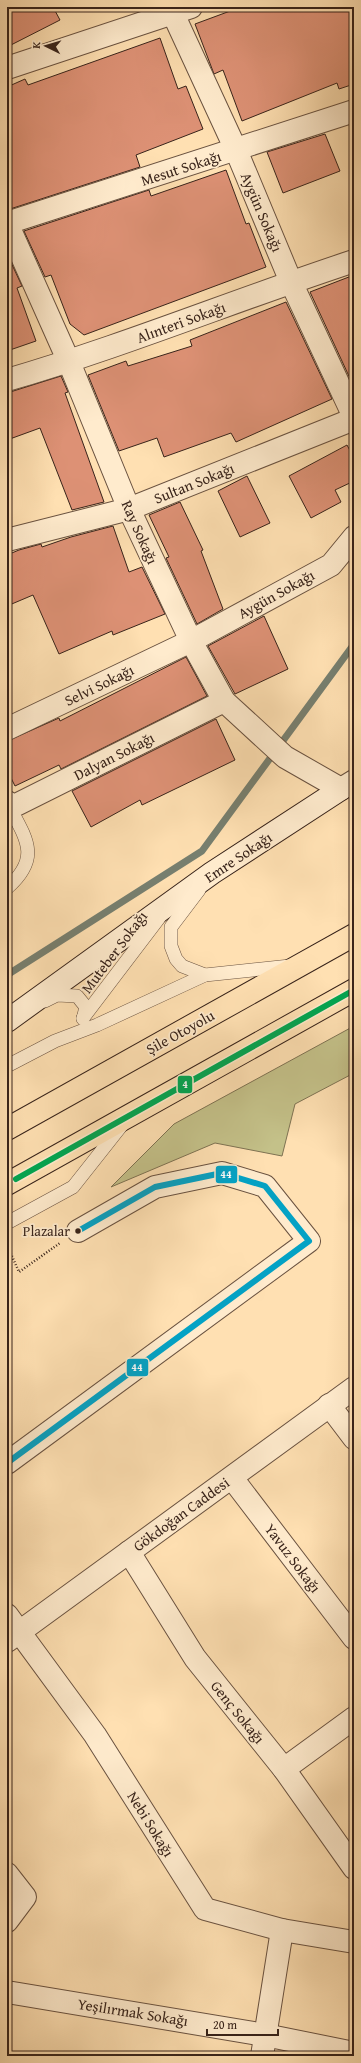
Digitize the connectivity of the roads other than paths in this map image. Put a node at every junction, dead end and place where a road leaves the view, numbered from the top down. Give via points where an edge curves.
1 (178, 9) edge
2 (7, 68) edge
3 (354, 111) edge
4 (236, 150) junction
5 (7, 223) edge
6 (354, 261) edge
7 (291, 282) junction
8 (69, 362) junction
9 (7, 380) edge
10 (354, 418) edge
11 (129, 509) junction
12 (354, 537) edge
13 (7, 540) edge
14 (191, 642) junction
15 (224, 702) junction
16 (7, 729) edge
17 (347, 785) edge
18 (9, 805) edge
19 (212, 873) junction
20 (7, 888) edge
21 (170, 904) junction
22 (354, 935) edge
23 (302, 964) junction
24 (205, 975) junction
25 (354, 990) edge
26 (13, 1017) edge
27 (83, 1018) junction
28 (55, 1041) junction
29 (7, 1066) edge
30 (129, 1116) junction
31 (7, 1129) edge
32 (7, 1184) edge
33 (7, 1223) edge
34 (78, 1231) road end
35 (354, 1388) edge
36 (329, 1405) junction
37 (354, 1438) edge
38 (7, 1463) edge
39 (232, 1478) junction
40 (129, 1552) junction
41 (7, 1615) edge
42 (14, 1637) edge
43 (354, 1638) edge
44 (354, 1718) edge
45 (284, 1769) junction
46 (354, 1868) edge
47 (7, 1874) edge
48 (7, 1921) edge
49 (282, 1930) junction
50 (354, 1942) edge
51 (7, 1992) edge
52 (266, 2035) junction
53 (354, 2053) edge
54 (262, 2056) edge

1 - 2 street
1 - 4 street, Aygün Sokağı
3 - 4 street, Mesut Sokağı
4 - 5 street, Mesut Sokağı
4 - 7 street, Aygün Sokağı
5 - 8 street, Ray Sokağı
6 - 7 street, Alınteri Sokağı
7 - 8 street, Alınteri Sokağı
7 - 10 street, Aygün Sokağı
8 - 9 street, Alınteri Sokağı
8 - 11 street, Ray Sokağı
10 - 11 street, Sultan Sokağı
11 - 13 street, Sultan Sokağı
11 - 14 street, Ray Sokağı
12 - 14 street, Aygün Sokağı via 330,565
14 - 15 street, Ray Sokağı
14 - 16 street, Selvi Sokağı
15 - 17 street, Ray Sokağı via 285,757
15 - 18 street, Dalyan Sokağı
17 - 19 street, Emre Sokağı
18 - 20 lane via 27,838 28,850 23,871
19 - 21 street, Emre Sokağı
19 - 24 lane via 171,927 171,946 176,959 182,966
21 - 26 street, Emre Sokağı
21 - 27 lane, Muteber Sokağı
22 - 23 highway, Şile Otoyolu
23 - 24 lane
23 - 31 highway, Şile Otoyolu
24 - 28 lane via 97,1025
25 - 30 highway
26 - 27 lane via 57,995 67,994 77,996 86,1007
27 - 28 lane, Muteber Sokağı via 79,1025
28 - 29 lane
30 - 32 highway
30 - 33 lane via 73,1188
34 - 38 street via 155,1187 222,1173 265,1186 309,1241
35 - 36 street, Gökdoğan Caddesi
36 - 37 street
36 - 39 street, Gökdoğan Caddesi
39 - 40 street, Gökdoğan Caddesi
39 - 43 street, Yavuz Sokağı
40 - 42 street, Gökdoğan Caddesi
40 - 45 street, Genç Sokağı via 195,1658
41 - 42 street, Nebi Sokağı
42 - 49 street, Nebi Sokağı via 95,1735 205,1909
44 - 45 street
45 - 46 street, Genç Sokağı
47 - 48 street via 25,1897
49 - 50 street, Nebi Sokağı
49 - 52 street
51 - 52 street, Yeşilırmak Sokağı
52 - 53 street, Yeşilırmak Sokağı
52 - 54 street

